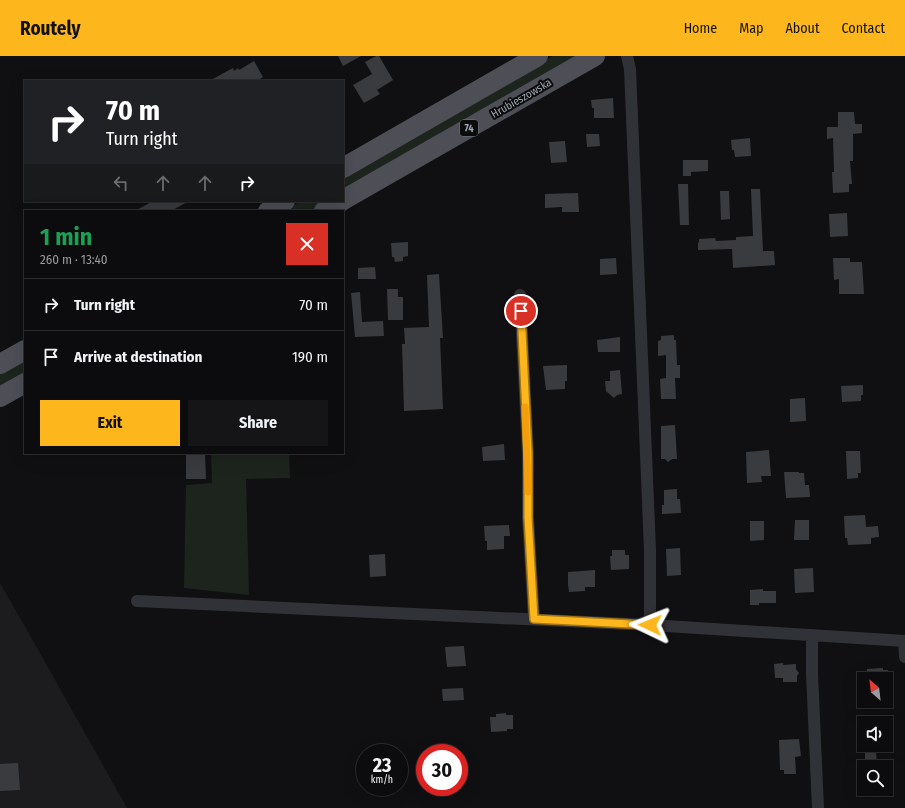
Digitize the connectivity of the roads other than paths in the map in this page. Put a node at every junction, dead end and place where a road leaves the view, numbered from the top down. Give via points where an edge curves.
1 (538, 56) edge
2 (595, 56) edge
3 (627, 56) edge
4 (344, 167) edge
5 (344, 200) edge
6 (283, 202) edge
7 (340, 202) edge
8 (270, 210) edge
9 (326, 210) edge
10 (520, 295) dead end
11 (24, 351) edge
12 (0, 364) edge
13 (24, 383) edge
14 (0, 397) edge
15 (137, 601) dead end
16 (534, 619) junction
17 (650, 625) junction
18 (812, 636) junction
19 (905, 641) edge
20 (905, 657) edge
21 (818, 808) edge

1 - 4 main road
2 - 5 main road, Hrubieszowska / 74
3 - 17 street via 630,77 650,550
6 - 8 main road
7 - 9 main road, Hrubieszowska / 74
10 - 16 street
11 - 12 main road
13 - 14 main road
15 - 16 street
16 - 17 street
17 - 18 street
18 - 19 street
18 - 21 street
19 - 20 street

